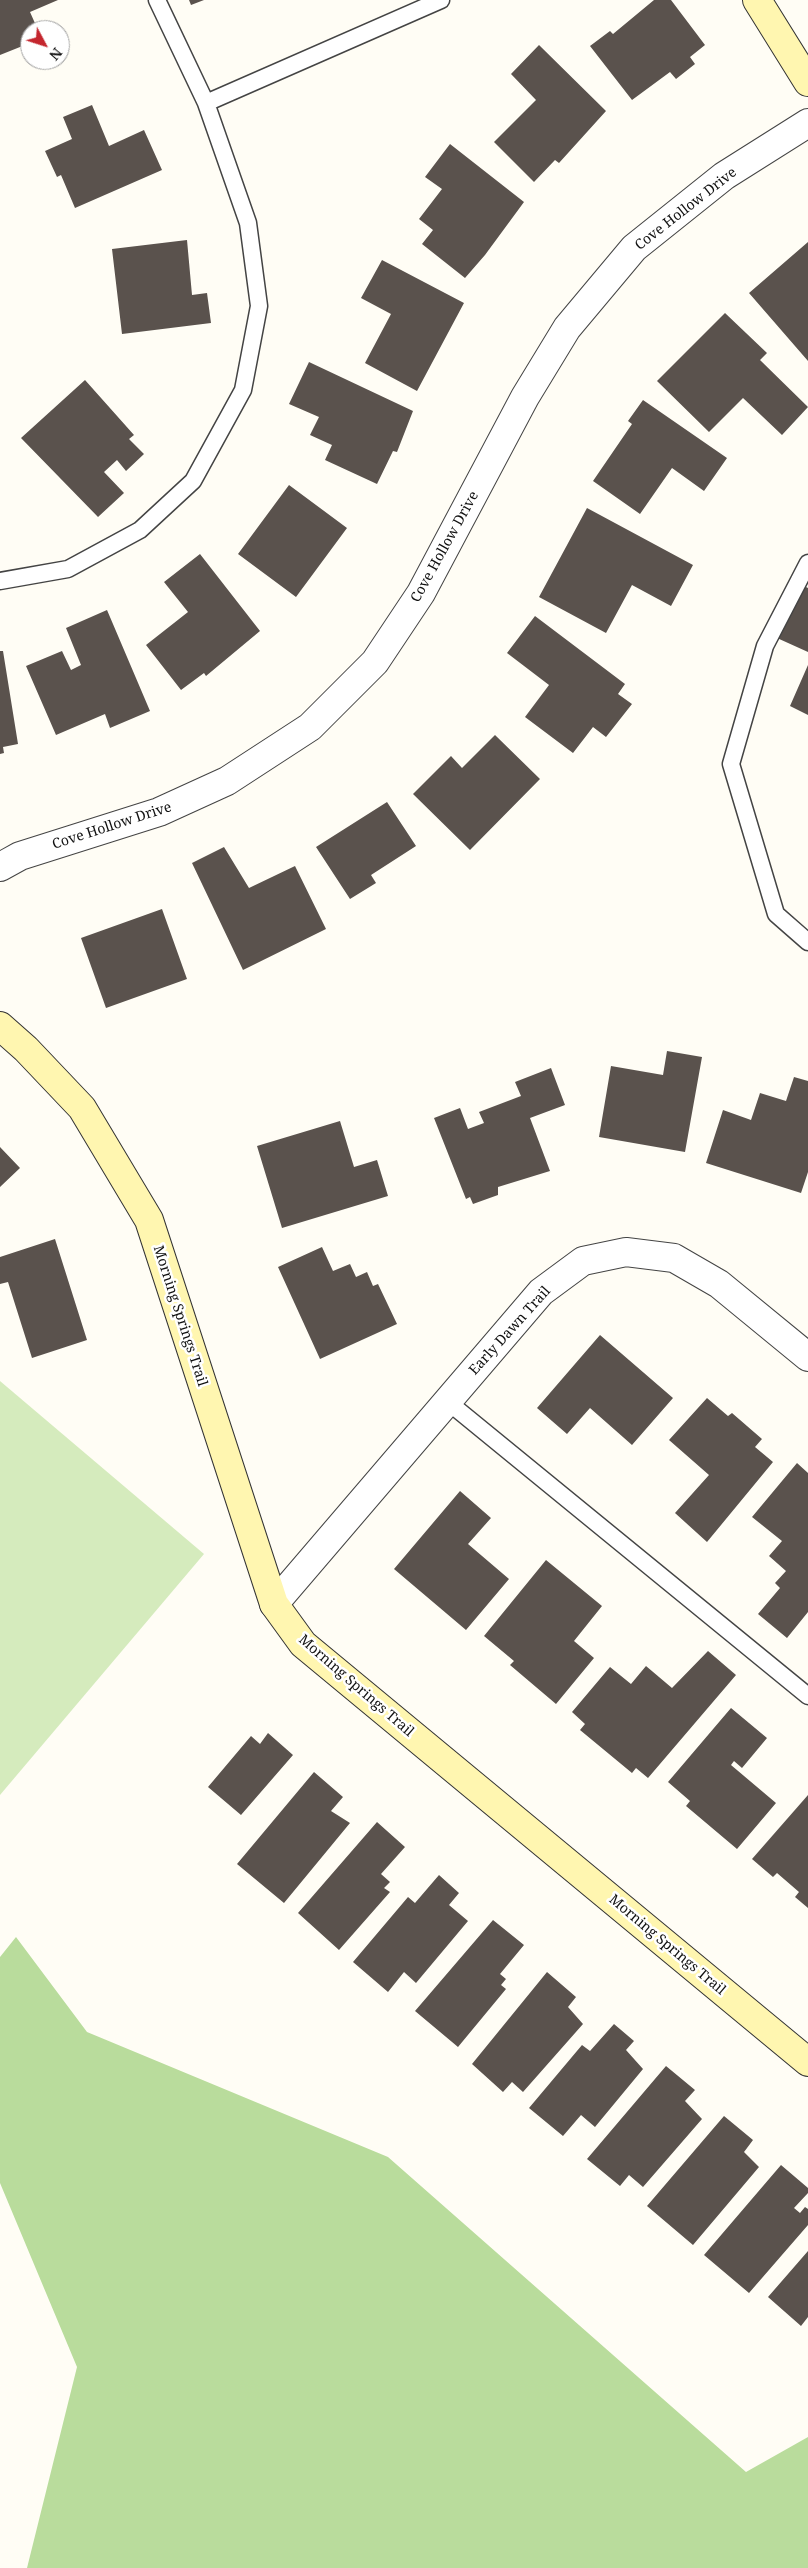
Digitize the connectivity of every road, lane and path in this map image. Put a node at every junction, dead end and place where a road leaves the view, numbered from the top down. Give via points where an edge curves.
1 (157, 0) edge
2 (441, 0) edge
3 (757, 0) edge
4 (808, 82) edge
5 (206, 103) junction
6 (808, 123) edge
7 (808, 563) edge
8 (0, 581) edge
9 (0, 867) edge
10 (808, 942) edge
11 (0, 1026) edge
12 (808, 1357) edge
13 (447, 1401) junction
14 (274, 1604) junction
15 (808, 1696) edge
16 (808, 2062) edge

1 - 5 lane
2 - 5 lane
3 - 4 street
5 - 8 lane via 248,223 259,306 243,390 193,481 140,530 68,569
6 - 9 street, Cove Hollow Drive via 724,176 634,248 567,328 525,397 422,594 375,662 310,727 227,781 202,793 159,812 20,856
7 - 10 lane via 765,646 731,764 776,914
11 - 14 street, Morning Springs Trail via 82,1108 149,1220
12 - 13 street, Early Dawn Trail via 719,1284 674,1258 626,1252 583,1261 541,1292
13 - 14 street, Early Dawn Trail
13 - 15 lane
14 - 16 street, Morning Springs Trail via 303,1644

